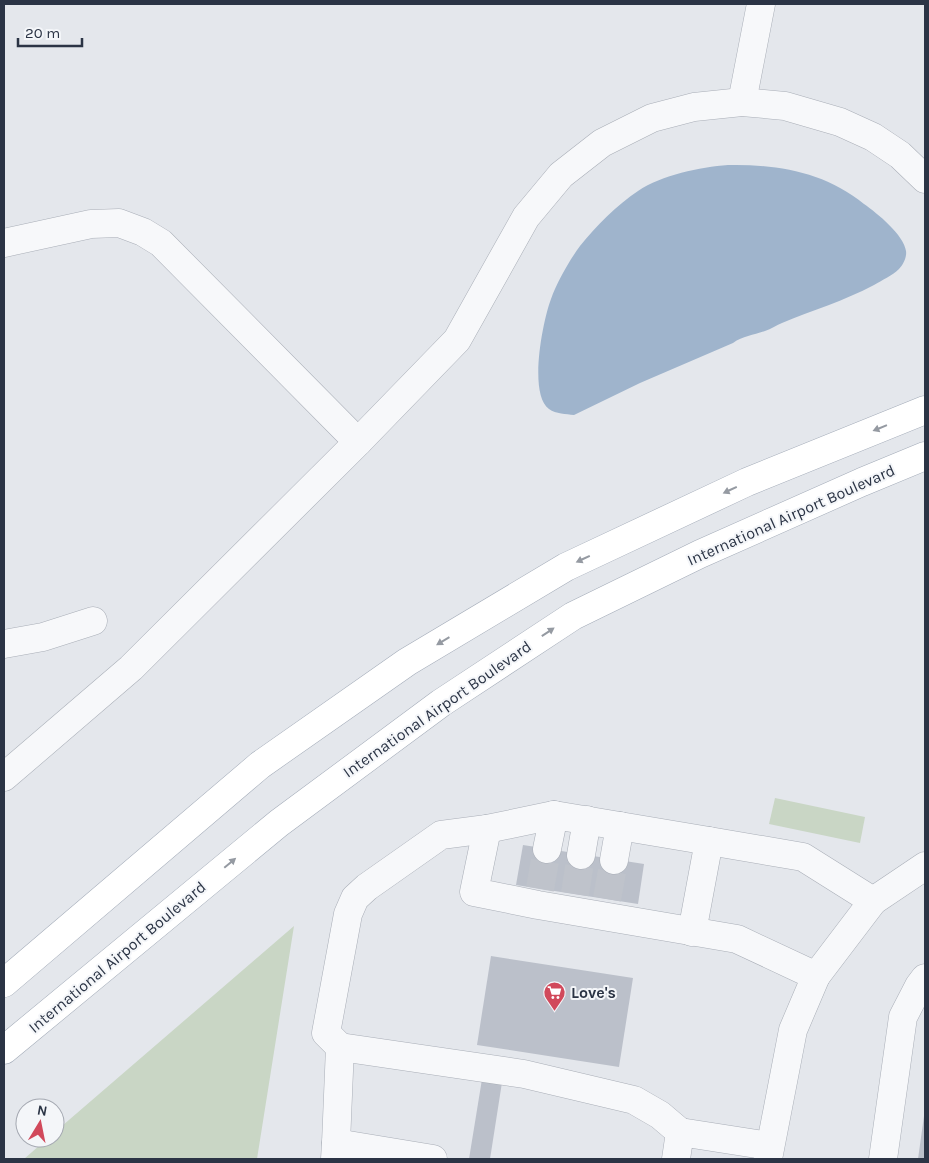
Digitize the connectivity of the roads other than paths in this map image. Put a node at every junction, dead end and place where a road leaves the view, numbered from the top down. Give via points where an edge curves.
1 (761, 4) edge
2 (742, 102) junction
3 (925, 179) edge
4 (4, 243) edge
5 (925, 410) edge
6 (358, 442) junction
7 (925, 456) edge
8 (92, 621) dead end
9 (4, 644) edge
10 (4, 777) edge
11 (554, 814) junction
12 (588, 820) junction
13 (620, 826) junction
14 (487, 829) junction
15 (709, 841) junction
16 (548, 849) tunnel mouth
17 (581, 855) tunnel mouth
18 (614, 860) tunnel mouth
19 (925, 866) edge
20 (873, 901) junction
21 (692, 932) junction
22 (816, 976) junction
23 (925, 978) edge
24 (4, 983) edge
25 (340, 1047) junction
26 (4, 1050) edge
27 (680, 1132) junction
28 (336, 1151) edge
29 (769, 1153) edge
30 (433, 1159) edge
31 (676, 1159) edge
32 (883, 1159) edge

1 - 2 street
2 - 3 street via 786,106 840,122 873,137 900,155
2 - 6 street via 694,107 652,118 602,143 561,175 526,216 457,340
4 - 6 street via 91,224 119,223 142,232 161,243
5 -> 24 main road via 747,482 566,567 407,662 260,765
6 - 10 street via 130,668
26 -> 7 main road, International Airport Boulevard via 279,823 441,703 573,616 700,554
8 - 9 street via 43,637
11 - 12 street
11 - 14 street
11 - 16 street
12 - 13 street
12 - 17 street
13 - 15 street
13 - 18 street
14 - 21 street via 474,892 539,897 606,908
14 - 25 street via 441,834 355,898 348,914 326,1033
15 - 20 street via 803,857
15 - 21 street
19 - 20 street
20 - 22 street
21 - 22 street via 737,939
22 - 29 street via 793,1030
23 - 32 street via 903,1017
25 - 27 street via 524,1074 634,1100 660,1115
25 - 28 street
27 - 29 street
27 - 31 street
28 - 30 street

